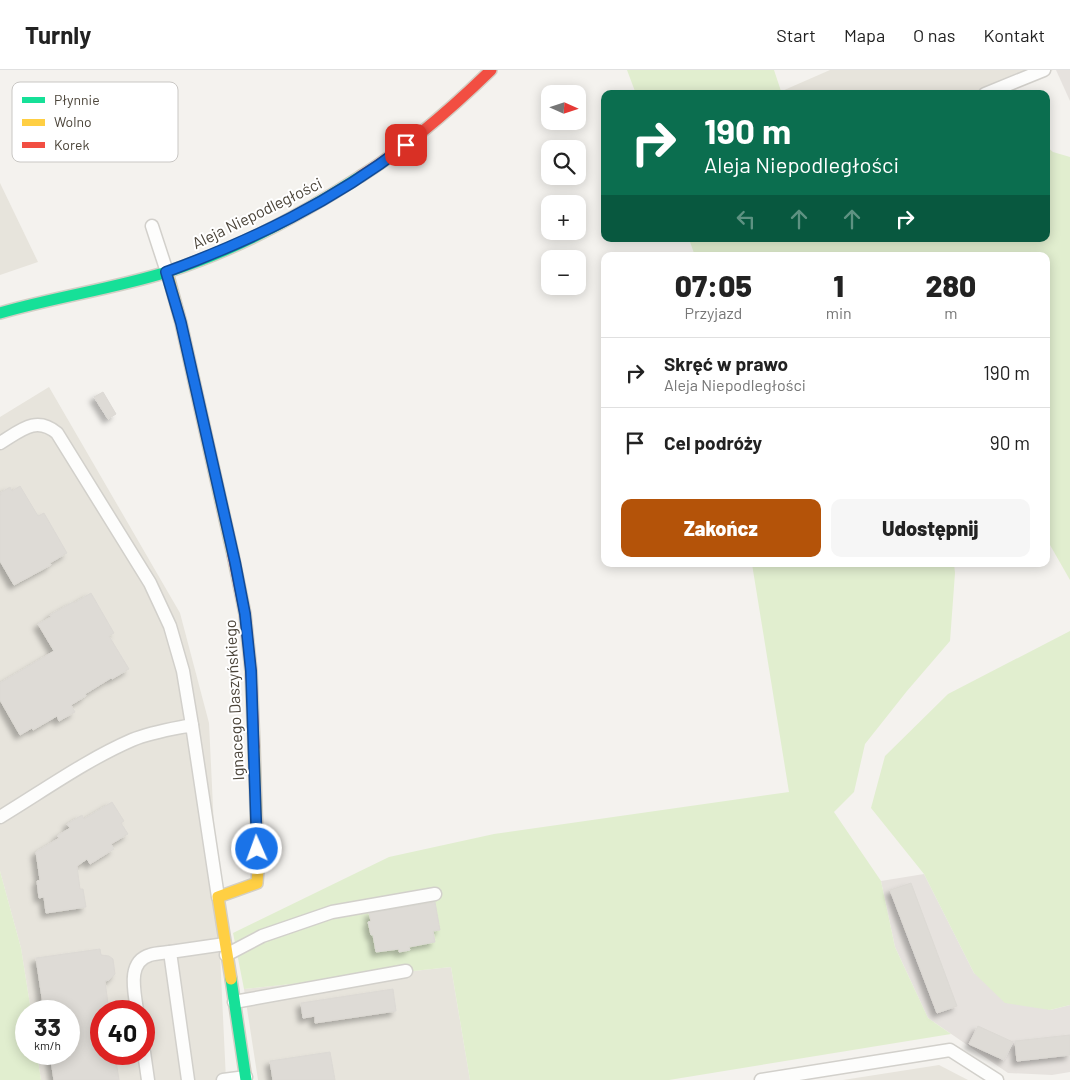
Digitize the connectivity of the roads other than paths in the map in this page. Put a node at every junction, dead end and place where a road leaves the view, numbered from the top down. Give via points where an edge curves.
1 (491, 70) edge
2 (1044, 70) edge
3 (995, 90) edge
4 (152, 226) dead end
5 (166, 272) junction
6 (0, 313) edge
7 (0, 443) edge
8 (192, 725) junction
9 (0, 817) edge
10 (435, 894) dead end
11 (218, 897) junction
12 (226, 950) junction
13 (170, 952) junction
14 (406, 971) dead end
15 (135, 1000) edge
16 (234, 1002) junction
17 (146, 1065) edge
18 (246, 1078) edge
19 (148, 1080) edge
20 (188, 1080) edge
21 (223, 1080) edge
22 (761, 1080) edge
23 (997, 1080) edge

1 - 5 street, Aleja Niepodległości via 421,134 350,184 248,240
2 - 3 lane
4 - 5 lane
5 - 6 street, Aleja Niepodległości
5 - 11 street, Ignacego Daszyńskiego via 181,323 235,562 251,671 257,883
7 - 8 lane via 29,426 39,424 49,426 57,433 150,583 166,617 183,671
8 - 9 lane via 161,731 99,756
8 - 11 lane
10 - 12 lane via 332,912
11 - 12 street
12 - 13 lane
12 - 16 street
13 - 15 lane via 148,955 137,964 132,981
13 - 20 lane
14 - 16 lane
16 - 18 street
17 - 19 lane
18 - 21 lane
22 - 23 lane via 950,1050

